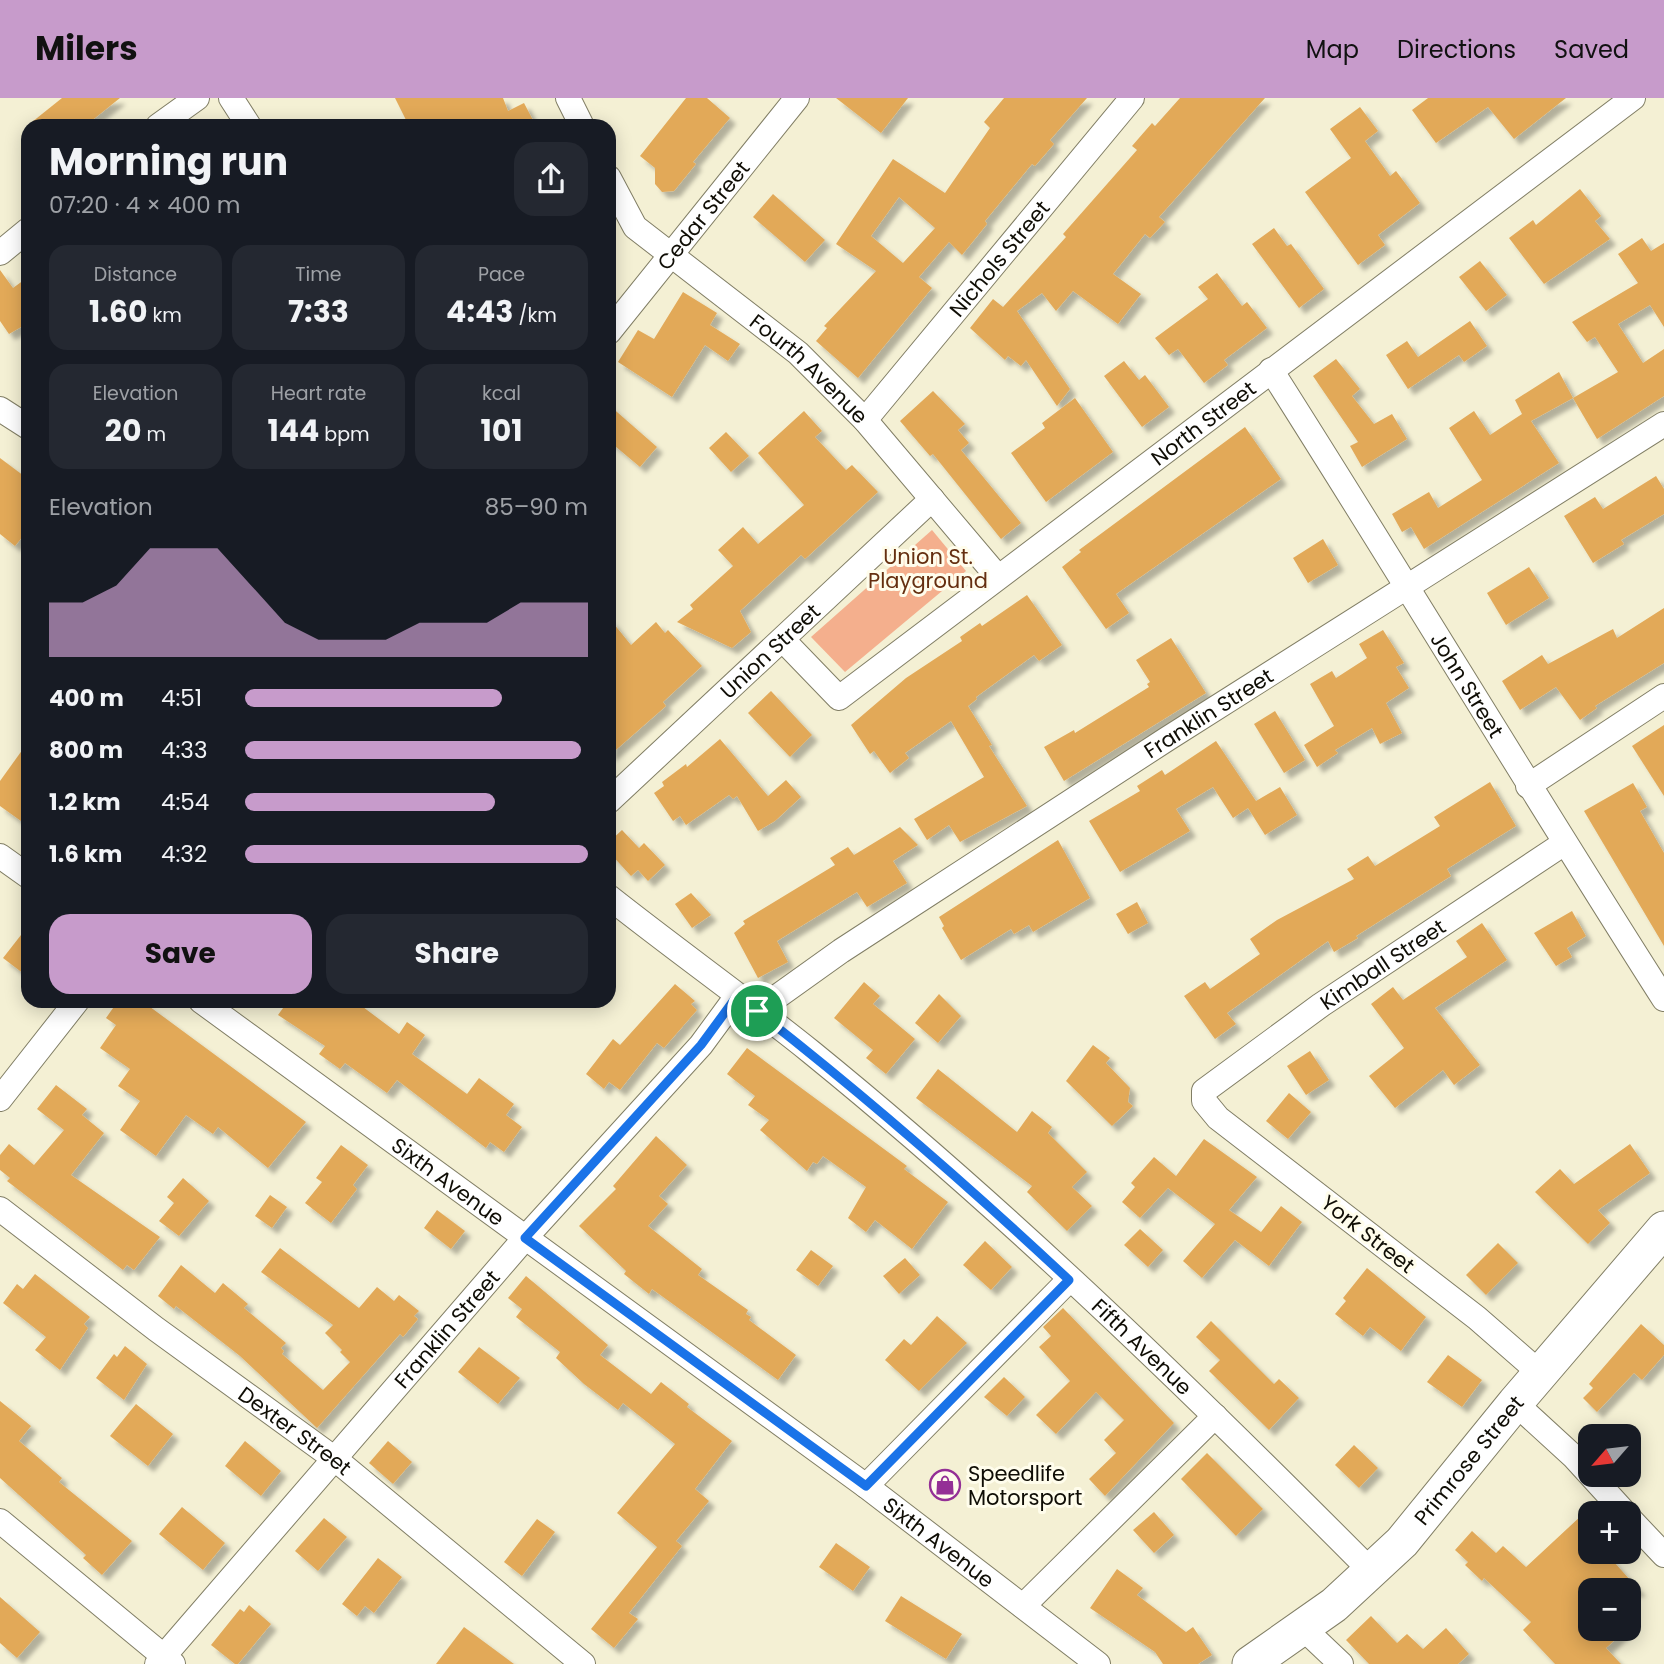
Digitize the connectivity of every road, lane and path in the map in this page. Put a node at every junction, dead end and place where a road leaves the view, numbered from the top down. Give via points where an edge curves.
1 (197, 98) edge
2 (231, 98) edge
3 (568, 98) edge
4 (797, 98) edge
5 (1132, 98) edge
6 (1633, 98) edge
7 (168, 119) edge
8 (244, 119) edge
9 (578, 119) edge
10 (616, 191) edge
11 (21, 236) edge
12 (0, 253) edge
13 (669, 257) junction
14 (616, 323) edge
15 (1271, 370) junction
16 (0, 409) edge
17 (865, 420) junction
18 (21, 423) edge
19 (1664, 424) edge
20 (932, 499) junction
21 (997, 576) junction
22 (1409, 586) junction
23 (783, 640) junction
24 (1664, 696) edge
25 (1528, 786) junction
26 (616, 795) edge
27 (1563, 844) junction
28 (0, 856) edge
29 (21, 871) edge
30 (616, 902) edge
31 (1664, 999) edge
32 (747, 1004) junction
33 (72, 1008) edge
34 (211, 1008) edge
35 (1204, 1091) joint
36 (0, 1099) edge
37 (0, 1209) edge
38 (1664, 1229) edge
39 (525, 1238) junction
40 (1069, 1280) junction
41 (1540, 1373) junction
42 (1515, 1403) junction
43 (1215, 1416) junction
44 (335, 1459) junction
45 (866, 1486) junction
46 (1614, 1501) edge
47 (0, 1521) edge
48 (1641, 1531) edge
49 (1664, 1555) edge
50 (1371, 1571) junction
51 (1023, 1606) junction
52 (1303, 1628) junction
53 (165, 1662) edge
54 (583, 1664) edge
55 (1098, 1664) edge
56 (1250, 1664) edge
57 (1341, 1664) edge

1 - 7 street
2 - 8 street
3 - 9 street
4 - 13 street, Cedar Street
5 - 17 street, Nichols Street
6 - 15 street, North Street
10 - 13 street, Fourth Avenue via 635,227
11 - 12 street
13 - 14 street, Cedar Street
13 - 17 street, Fourth Avenue via 737,303 798,353
15 - 21 street, North Street
15 - 22 street, John Street
16 - 18 street
17 - 20 street, Fourth Avenue
19 - 22 street, Franklin Street
20 - 21 street, Fourth Avenue
20 - 23 street, Union Street
21 - 23 street, North Street via 839,698
22 - 25 street, John Street
22 - 32 street, Franklin Street via 841,951
23 - 26 street, Union Street
24 - 25 street
25 - 27 street, John Street
27 - 31 street, John Street
27 - 35 street, Kimball Street via 1321,1004
28 - 29 street
30 - 32 street, Fifth Avenue
32 - 39 street, Franklin Street via 701,1045
32 - 40 street, Fifth Avenue via 811,1052 970,1188
33 - 36 street
34 - 39 street, Sixth Avenue
35 - 41 street, York Street via 1204,1101 1218,1118
37 - 44 street, Dexter Street
38 - 41 main road, Primrose Street
39 - 44 street, Franklin Street
39 - 45 street, Sixth Avenue
40 - 43 street, Fifth Avenue
40 - 45 street
41 - 42 main road, Primrose Street
42 - 46 street
42 - 50 main road, Primrose Street via 1402,1542
43 - 50 street, Fifth Avenue
43 - 51 street
44 - 53 street, Franklin Street
44 - 54 street, Dexter Street
45 - 51 street, Sixth Avenue
47 - 53 street
48 - 49 street
50 - 52 main road, Primrose Street
51 - 55 street, Sixth Avenue
52 - 56 main road, Primrose Street
52 - 57 street

